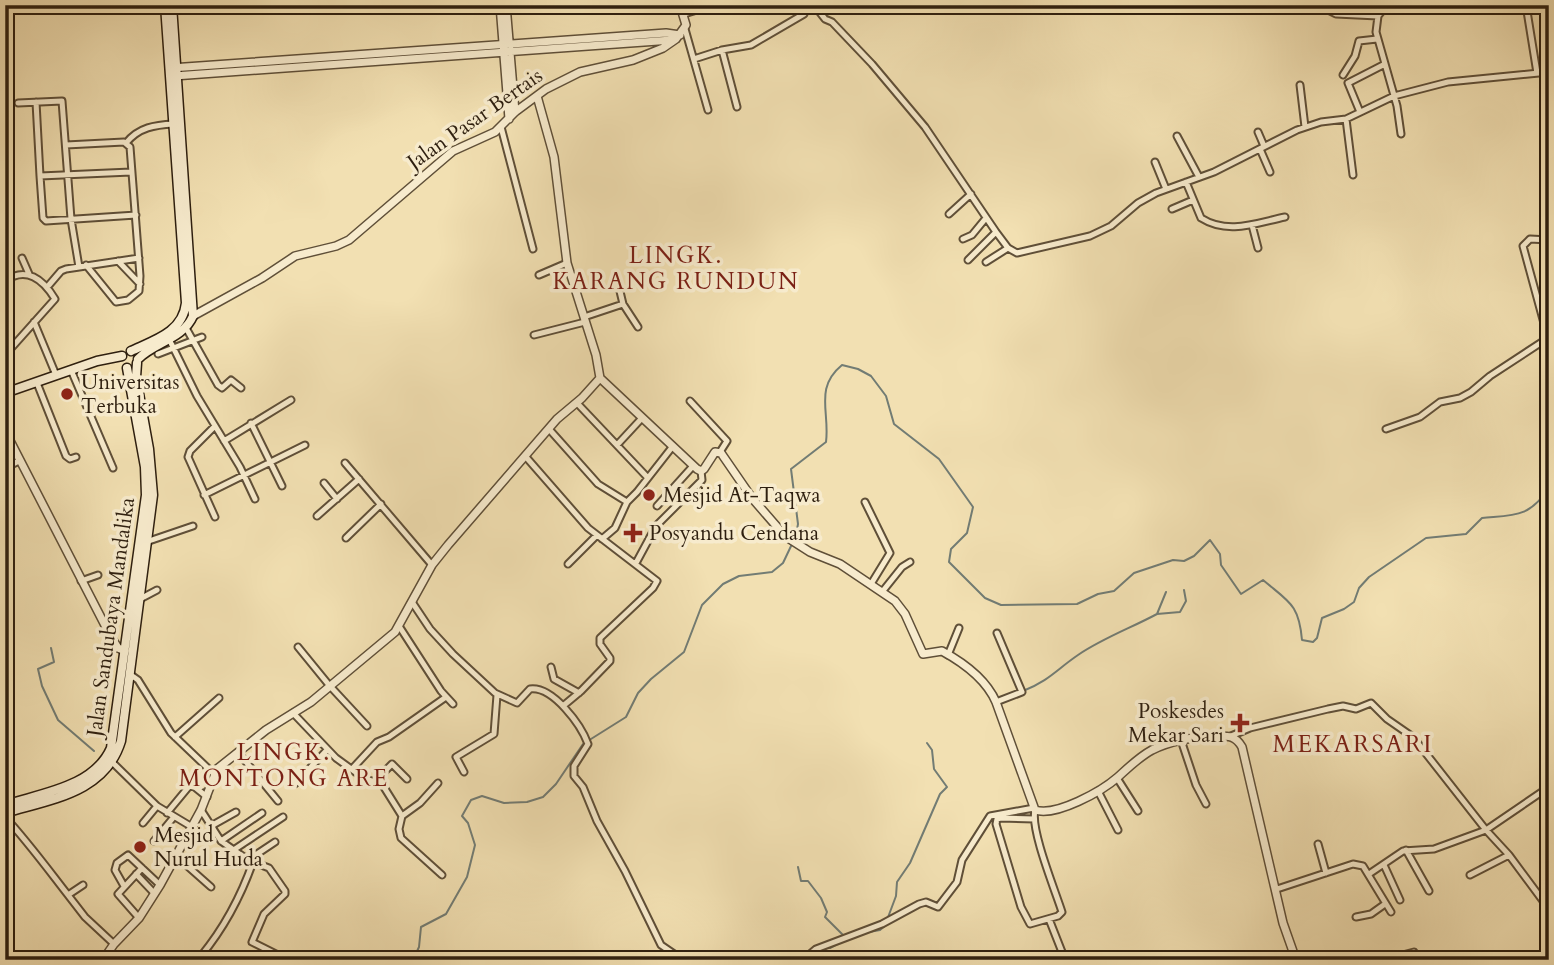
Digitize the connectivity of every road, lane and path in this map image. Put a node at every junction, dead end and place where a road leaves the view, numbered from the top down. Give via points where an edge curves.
1 (165, 5) edge
2 (172, 5) edge
3 (500, 5) edge
4 (506, 5) edge
5 (680, 5) edge
6 (713, 5) edge
7 (814, 5) edge
8 (1318, 5) edge
9 (1387, 5) edge
10 (1527, 5) edge
11 (684, 14) junction
12 (804, 14) dead end
13 (1378, 16) junction
14 (680, 34) junction
15 (1377, 39) junction
16 (506, 49) junction
17 (722, 50) junction
18 (694, 59) junction
19 (1385, 64) junction
20 (173, 72) junction
21 (1549, 72) edge
22 (1537, 73) junction
23 (1343, 75) dead end
24 (1300, 85) dead end
25 (537, 96) junction
26 (1394, 96) junction
27 (36, 102) junction
28 (18, 103) dead end
29 (737, 107) dead end
30 (708, 110) dead end
31 (515, 112) junction
32 (1360, 112) junction
33 (509, 118) junction
34 (1346, 119) junction
35 (174, 124) junction
36 (501, 127) junction
37 (1305, 127) junction
38 (1258, 132) dead end
39 (1401, 134) dead end
40 (1177, 136) dead end
41 (126, 142) junction
42 (66, 145) junction
43 (1262, 147) junction
44 (1154, 162) dead end
45 (131, 172) junction
46 (1270, 172) dead end
47 (68, 175) junction
48 (1353, 175) dead end
49 (40, 176) junction
50 (1199, 177) junction
51 (1186, 182) junction
52 (1166, 189) junction
53 (971, 194) junction
54 (1193, 200) junction
55 (184, 208) junction
56 (1172, 209) dead end
57 (949, 214) dead end
58 (136, 215) junction
59 (986, 218) junction
60 (1285, 218) dead end
61 (71, 219) junction
62 (1252, 225) junction
63 (996, 232) junction
64 (962, 239) dead end
65 (1549, 240) edge
66 (1008, 248) junction
67 (1258, 248) dead end
68 (533, 249) dead end
69 (22, 258) dead end
70 (139, 258) junction
71 (968, 260) dead end
72 (118, 261) junction
73 (986, 262) dead end
74 (567, 263) junction
75 (86, 265) junction
76 (79, 267) junction
77 (29, 274) junction
78 (188, 274) junction
79 (539, 275) dead end
80 (5, 281) edge
81 (618, 283) dead end
82 (140, 284) junction
83 (49, 285) dead end
84 (623, 304) junction
85 (193, 316) junction
86 (584, 320) junction
87 (34, 322) junction
88 (1546, 324) edge
89 (638, 327) dead end
90 (186, 328) junction
91 (534, 335) dead end
92 (202, 337) dead end
93 (1548, 338) edge
94 (195, 343) junction
95 (173, 346) junction
96 (131, 351) junction
97 (158, 354) dead end
98 (5, 355) edge
99 (122, 356) junction
100 (138, 361) junction
101 (127, 368) junction
102 (71, 370) junction
103 (56, 375) junction
104 (600, 378) junction
105 (37, 383) junction
106 (241, 388) dead end
107 (5, 393) edge
108 (291, 400) dead end
109 (690, 401) dead end
110 (577, 403) junction
111 (642, 418) junction
112 (250, 423) junction
113 (215, 426) junction
114 (550, 429) junction
115 (1386, 429) dead end
116 (5, 431) edge
117 (224, 440) junction
118 (305, 445) dead end
119 (617, 445) junction
120 (673, 446) junction
121 (720, 452) junction
122 (76, 457) dead end
123 (526, 457) junction
124 (19, 461) junction
125 (270, 461) junction
126 (345, 463) dead end
127 (693, 466) junction
128 (5, 468) edge
129 (113, 468) dead end
130 (701, 471) junction
131 (243, 474) junction
132 (648, 478) junction
133 (359, 479) junction
134 (324, 483) dead end
135 (282, 486) dead end
136 (204, 495) junction
137 (255, 499) dead end
138 (337, 499) junction
139 (627, 502) junction
140 (865, 502) dead end
141 (380, 504) junction
142 (656, 506) dead end
143 (317, 516) dead end
144 (215, 517) dead end
145 (193, 526) dead end
146 (599, 537) junction
147 (346, 538) dead end
148 (143, 543) junction
149 (910, 562) dead end
150 (568, 564) dead end
151 (635, 564) junction
152 (432, 565) junction
153 (98, 575) dead end
154 (81, 582) junction
155 (871, 584) junction
156 (157, 590) dead end
157 (883, 592) junction
158 (140, 599) junction
159 (412, 602) junction
160 (399, 626) junction
161 (959, 628) dead end
162 (997, 633) dead end
163 (298, 647) dead end
164 (948, 655) junction
165 (127, 658) junction
166 (551, 667) dead end
167 (131, 675) junction
168 (329, 685) junction
169 (579, 693) junction
170 (497, 695) junction
171 (446, 697) junction
172 (219, 698) dead end
173 (996, 702) junction
174 (453, 704) dead end
175 (563, 706) junction
176 (293, 713) junction
177 (367, 726) dead end
178 (1231, 736) junction
179 (175, 737) junction
180 (1181, 740) junction
181 (327, 750) junction
182 (237, 752) junction
183 (395, 756) dead end
184 (112, 762) junction
185 (392, 764) junction
186 (352, 769) junction
187 (464, 772) dead end
188 (215, 775) junction
189 (1117, 778) junction
190 (407, 779) dead end
191 (375, 781) junction
192 (438, 783) dead end
193 (295, 784) dead end
194 (1549, 787) edge
195 (1098, 791) junction
196 (207, 797) junction
197 (278, 801) dead end
198 (1206, 804) dead end
199 (5, 805) edge
200 (157, 806) junction
201 (1034, 809) junction
202 (201, 810) junction
203 (1138, 810) dead end
204 (236, 812) dead end
205 (167, 813) junction
206 (262, 813) dead end
207 (5, 815) edge
208 (402, 816) junction
209 (283, 817) dead end
210 (173, 818) junction
211 (1034, 818) junction
212 (143, 823) dead end
213 (211, 826) junction
214 (192, 827) junction
215 (1118, 830) dead end
216 (1486, 830) junction
217 (154, 841) dead end
218 (221, 841) junction
219 (275, 842) dead end
220 (1318, 844) dead end
221 (1406, 850) junction
222 (232, 851) junction
223 (1509, 855) junction
224 (176, 856) junction
225 (251, 861) junction
226 (1384, 865) junction
227 (142, 868) junction
228 (1326, 873) junction
229 (136, 874) junction
230 (1369, 874) junction
231 (442, 875) dead end
232 (1470, 875) dead end
233 (83, 885) dead end
234 (160, 885) junction
235 (124, 886) junction
236 (211, 887) dead end
237 (1277, 889) junction
238 (1429, 891) dead end
239 (154, 893) junction
240 (68, 895) junction
241 (1400, 900) dead end
242 (1385, 904) junction
243 (1549, 909) edge
244 (1391, 912) dead end
245 (1356, 917) dead end
246 (139, 918) junction
247 (1049, 919) junction
248 (114, 944) junction
249 (1062, 952) dead end
250 (1414, 952) dead end
251 (201, 956) dead end
252 (103, 960) edge
253 (288, 960) edge
254 (683, 960) edge
255 (803, 960) edge
256 (1296, 960) edge
257 (1383, 960) edge

1 - 20 main road
2 - 20 main road
3 - 16 street
4 - 16 street
5 - 11 street
6 - 11 street
7 - 53 street via 925,127
8 - 13 street via 1336,14
9 - 13 street
10 - 22 street
11 - 14 street via 686,23
12 - 17 street via 751,45
13 - 15 street
14 - 16 street
14 - 18 street
14 - 25 street, Jalan Pasar Bertais via 633,60 574,74
15 - 19 street
15 - 23 street via 1359,41
16 - 20 street
16 - 31 street
16 - 33 street
17 - 18 street
17 - 29 street
18 - 30 street
19 - 26 street
19 - 32 street via 1349,83
20 - 35 main road
20 - 55 main road
21 - 22 street
22 - 26 street via 1448,82
24 - 37 street
25 - 31 street, Jalan Pasar Bertais
25 - 74 street via 554,157
26 - 32 street
26 - 39 street
27 - 28 street
27 - 42 street via 62,102
27 - 49 street
31 - 33 street, Jalan Pasar Bertais
32 - 34 street
33 - 36 street, Jalan Pasar Bertais
34 - 37 street
34 - 48 street
35 - 41 street via 148,127
35 - 55 main road
36 - 68 street
36 - 85 street, Jalan Pasar Bertais via 456,149 349,240 295,256
37 - 43 street
38 - 43 street
40 - 50 street
41 - 42 street
41 - 45 street
42 - 47 street
43 - 46 street
43 - 50 street
44 - 52 street
45 - 47 street
45 - 58 street
47 - 49 street
47 - 61 street
49 - 61 street via 44,219
50 - 51 street
51 - 52 street
51 - 54 street
52 - 66 street via 1090,236 1020,252
53 - 57 street
53 - 59 street
54 - 56 street
54 - 62 street via 1200,218 1208,222 1224,228
55 - 78 main road
58 - 61 street
58 - 70 street
59 - 63 street
59 - 64 street via 972,235
60 - 62 street
61 - 76 street
62 - 67 street
63 - 66 street
63 - 71 street
65 - 88 street via 1530,239 1523,246
66 - 73 street
69 - 77 street
70 - 72 street
70 - 82 street
72 - 75 street
72 - 82 street
74 - 79 street
74 - 86 street
75 - 76 street
75 - 82 street via 116,302 135,295
76 - 83 street via 61,271
77 - 80 street
77 - 87 street via 43,283 55,300
78 - 85 main road
78 - 96 main road via 181,321
81 - 84 street
84 - 86 street
84 - 89 street
85 - 90 main road
86 - 91 street
86 - 104 street
87 - 98 street
87 - 103 street
88 - 93 street
90 - 94 street
90 - 95 main road
92 - 94 street
93 - 115 street via 1471,392
94 - 95 street
94 - 106 street via 220,388 231,380
95 - 97 street
95 - 100 main road via 148,351
95 - 113 street
96 - 99 main road
96 - 100 main road
99 - 101 main road, Jalan Sandubaya Mandalika
99 - 102 main road
100 - 101 main road
100 - 148 main road via 136,377 153,495
101 - 148 main road, Jalan Sandubaya Mandalika via 146,478
102 - 103 main road
102 - 129 street
103 - 105 main road
104 - 110 street
104 - 111 street
105 - 107 main road
105 - 122 street via 66,456
108 - 112 street
109 - 121 street via 727,441
110 - 114 street
110 - 119 street
111 - 119 street
111 - 120 street
112 - 117 street
112 - 125 street
113 - 117 street
113 - 136 street via 188,455
114 - 123 street
114 - 139 street via 598,484
116 - 124 street
117 - 131 street
118 - 125 street
119 - 132 street
120 - 127 street
120 - 132 street
121 - 130 street via 713,453
121 - 155 street via 785,536
123 - 146 street
123 - 152 street
124 - 128 street
124 - 154 street
125 - 131 street
125 - 135 street
126 - 133 street
127 - 130 street
127 - 142 street
130 - 151 street via 702,479 656,526
131 - 136 street
131 - 137 street
132 - 139 street
133 - 138 street
133 - 141 street
134 - 138 street
136 - 144 street
138 - 143 street
139 - 146 street via 615,528
140 - 155 street via 890,554
141 - 147 street
141 - 152 street
145 - 148 street
146 - 150 street
146 - 151 street
148 - 158 main road
148 - 165 main road, Jalan Sandubaya Mandalika
149 - 157 street
151 - 169 street via 657,583 600,638 610,660
152 - 159 street
153 - 154 street
154 - 165 street
155 - 157 street
156 - 158 street
157 - 164 street via 905,614 921,653
158 - 165 main road
159 - 160 street
159 - 170 street via 434,635
160 - 168 street
160 - 171 street
161 - 164 street
162 - 173 street via 1022,690
163 - 168 street
164 - 173 street via 982,681
165 - 167 main road
165 - 199 main road, Jalan Sandubaya Mandalika via 113,739 101,766 75,783
166 - 169 street via 554,679
167 - 179 street
167 - 184 main road via 121,741
168 - 176 street
168 - 177 street
169 - 175 street
170 - 175 street via 517,703 534,688
170 - 187 street via 494,734 456,757
171 - 174 street
171 - 186 street via 375,744
172 - 179 street
173 - 201 street
175 - 254 street via 586,739 574,776 661,944
176 - 181 street
176 - 182 street
178 - 180 street
178 - 216 street via 1328,709 1372,704 1413,737
178 - 237 street via 1242,747
179 - 188 street
180 - 189 street via 1141,757
180 - 198 street
181 - 186 street
181 - 193 street
182 - 188 street
182 - 197 street
183 - 185 street
184 - 200 street
184 - 207 main road via 77,790
185 - 190 street
185 - 191 street
186 - 191 street
188 - 196 street
189 - 195 street
189 - 203 street
191 - 208 street
192 - 208 street
194 - 216 street
195 - 201 street via 1055,810
195 - 215 street
196 - 202 street
196 - 205 street via 191,784
200 - 205 street
200 - 212 street
201 - 211 street
201 - 255 street via 990,816 962,860 957,881 938,906 919,904 819,948
202 - 213 street
202 - 214 street
204 - 213 street
205 - 210 street
206 - 218 street
207 - 240 street
208 - 231 street via 401,838
209 - 222 street
210 - 214 street
210 - 217 street
211 - 247 street via 1062,912
211 - 247 street via 1002,818 996,824 1028,923
213 - 218 street
214 - 224 street
216 - 221 street via 1434,849
216 - 223 street
218 - 222 street
219 - 225 street
220 - 228 street
221 - 226 street
221 - 238 street
222 - 225 street
223 - 232 street
223 - 243 street
224 - 234 street
224 - 236 street
225 - 251 street via 224,926
225 - 253 street via 269,868 285,893 264,914 252,942
226 - 230 street
226 - 241 street
227 - 229 street
227 - 234 street
227 - 235 street via 129,855 118,861 115,872
228 - 230 street via 1353,864 1363,866
228 - 237 street
229 - 235 street
229 - 239 street
230 - 242 street
233 - 240 street
234 - 239 street
235 - 246 street via 118,896
237 - 256 street
239 - 246 street
240 - 248 street
242 - 244 street
242 - 245 street
246 - 248 street
247 - 249 street
248 - 252 street
250 - 257 street

